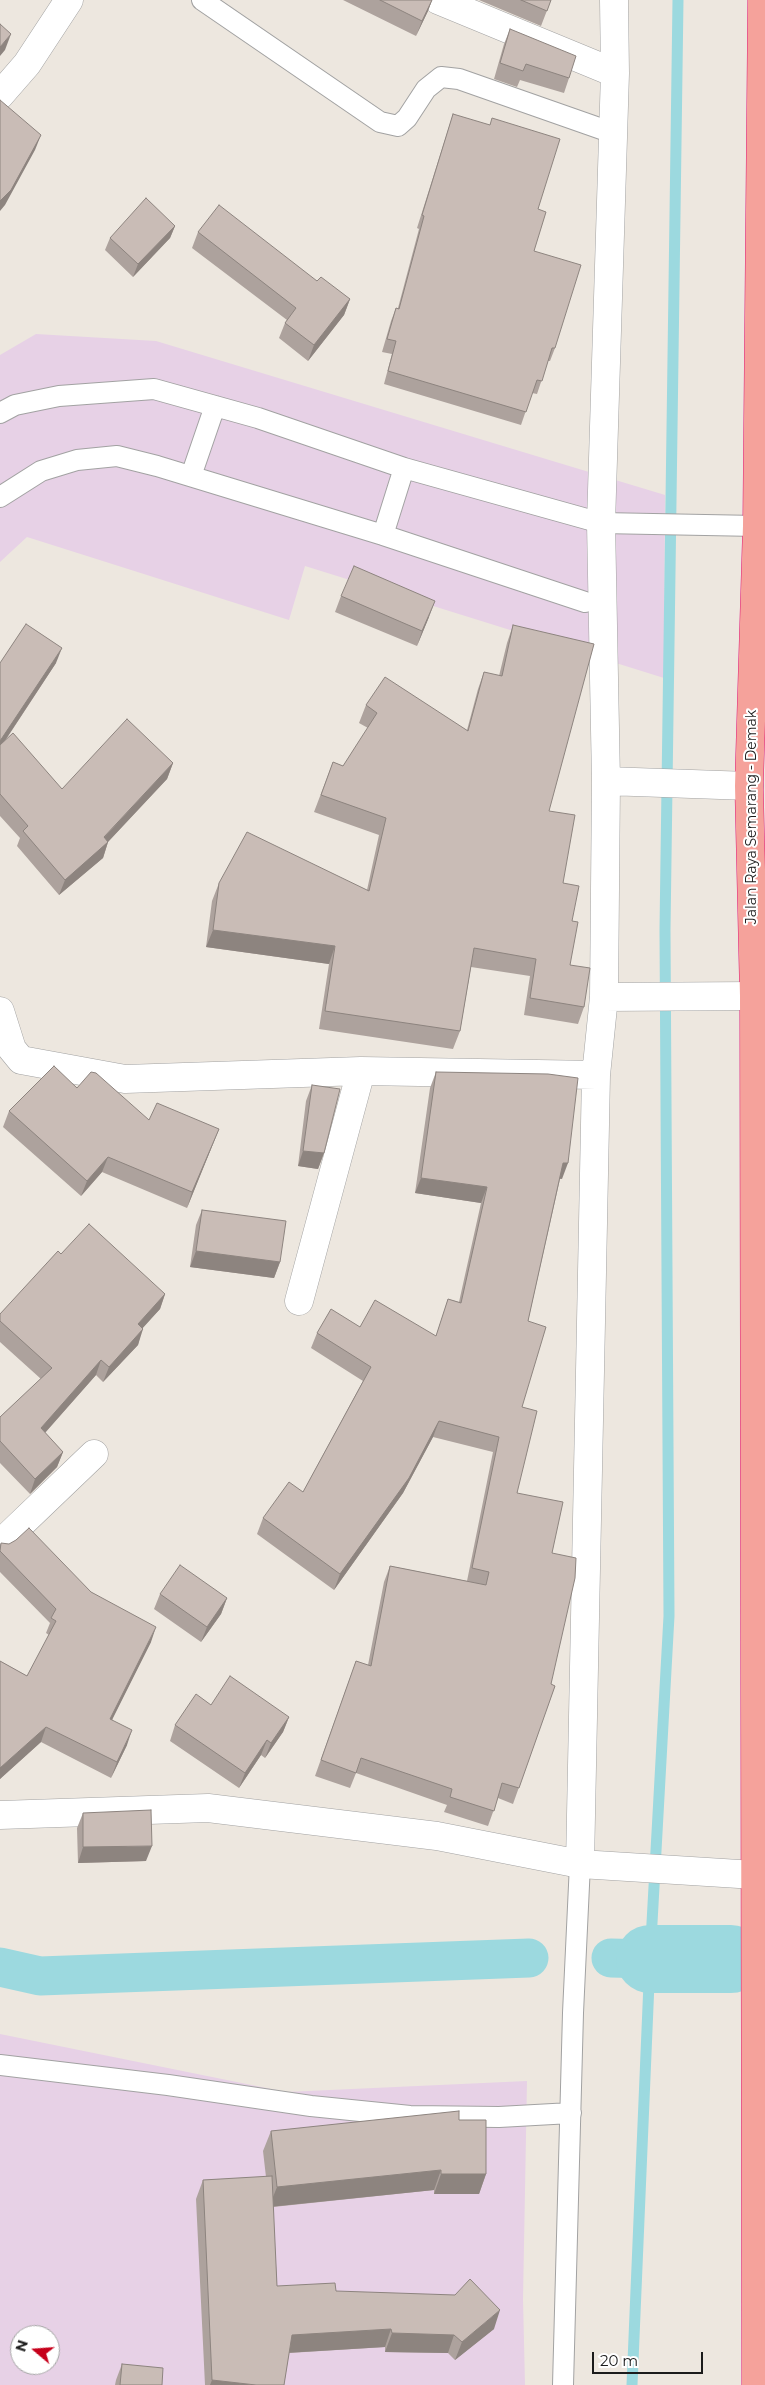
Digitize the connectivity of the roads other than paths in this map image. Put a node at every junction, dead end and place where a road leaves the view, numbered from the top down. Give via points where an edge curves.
1 (69, 0) edge
2 (202, 0) edge
3 (438, 0) edge
4 (614, 0) edge
5 (762, 0) edge
6 (615, 73) junction
7 (0, 95) edge
8 (613, 132) junction
9 (215, 406) junction
10 (0, 413) edge
11 (404, 468) junction
12 (191, 476) junction
13 (0, 497) edge
14 (601, 523) junction
15 (751, 526) edge
16 (383, 535) junction
17 (585, 602) dead end
18 (619, 781) junction
19 (738, 786) junction
20 (612, 996) junction
21 (754, 996) junction
22 (0, 1011) edge
23 (6, 1055) edge
24 (361, 1071) junction
25 (596, 1075) junction
26 (299, 1301) dead end
27 (94, 1454) dead end
28 (0, 1544) edge
29 (0, 1814) edge
30 (591, 1865) junction
31 (755, 1875) junction
32 (0, 2065) edge
33 (571, 2114) junction
34 (563, 2385) edge
35 (756, 2385) edge

1 - 7 street via 27,64
2 - 8 lane via 380,122 398,126 426,89 441,77 459,79
3 - 6 street
4 - 6 street
5 - 15 highway, Jalan Raya Semarang - Demak
6 - 8 street
8 - 14 street
9 - 10 lane via 154,389 59,396 15,405
9 - 11 lane
9 - 12 lane
11 - 14 lane
11 - 16 lane
12 - 13 lane via 117,456 78,460 42,471
12 - 16 lane
14 - 15 lane
14 - 18 street
15 - 19 highway, Jalan Raya Semarang - Demak
16 - 17 lane
18 - 19 street
18 - 20 street
19 - 21 highway, Jalan Raya Semarang - Demak
20 - 21 street
20 - 25 street
21 - 31 highway, Jalan Raya Semarang - Demak
22 - 23 street
23 - 24 street via 125,1079
24 - 25 street
24 - 26 street
25 - 30 street
27 - 28 street
29 - 30 street via 208,1808 437,1836
30 - 31 street
30 - 33 lane
31 - 35 highway, Jalan Raya Semarang - Demak
32 - 33 lane via 410,2116
33 - 34 lane

